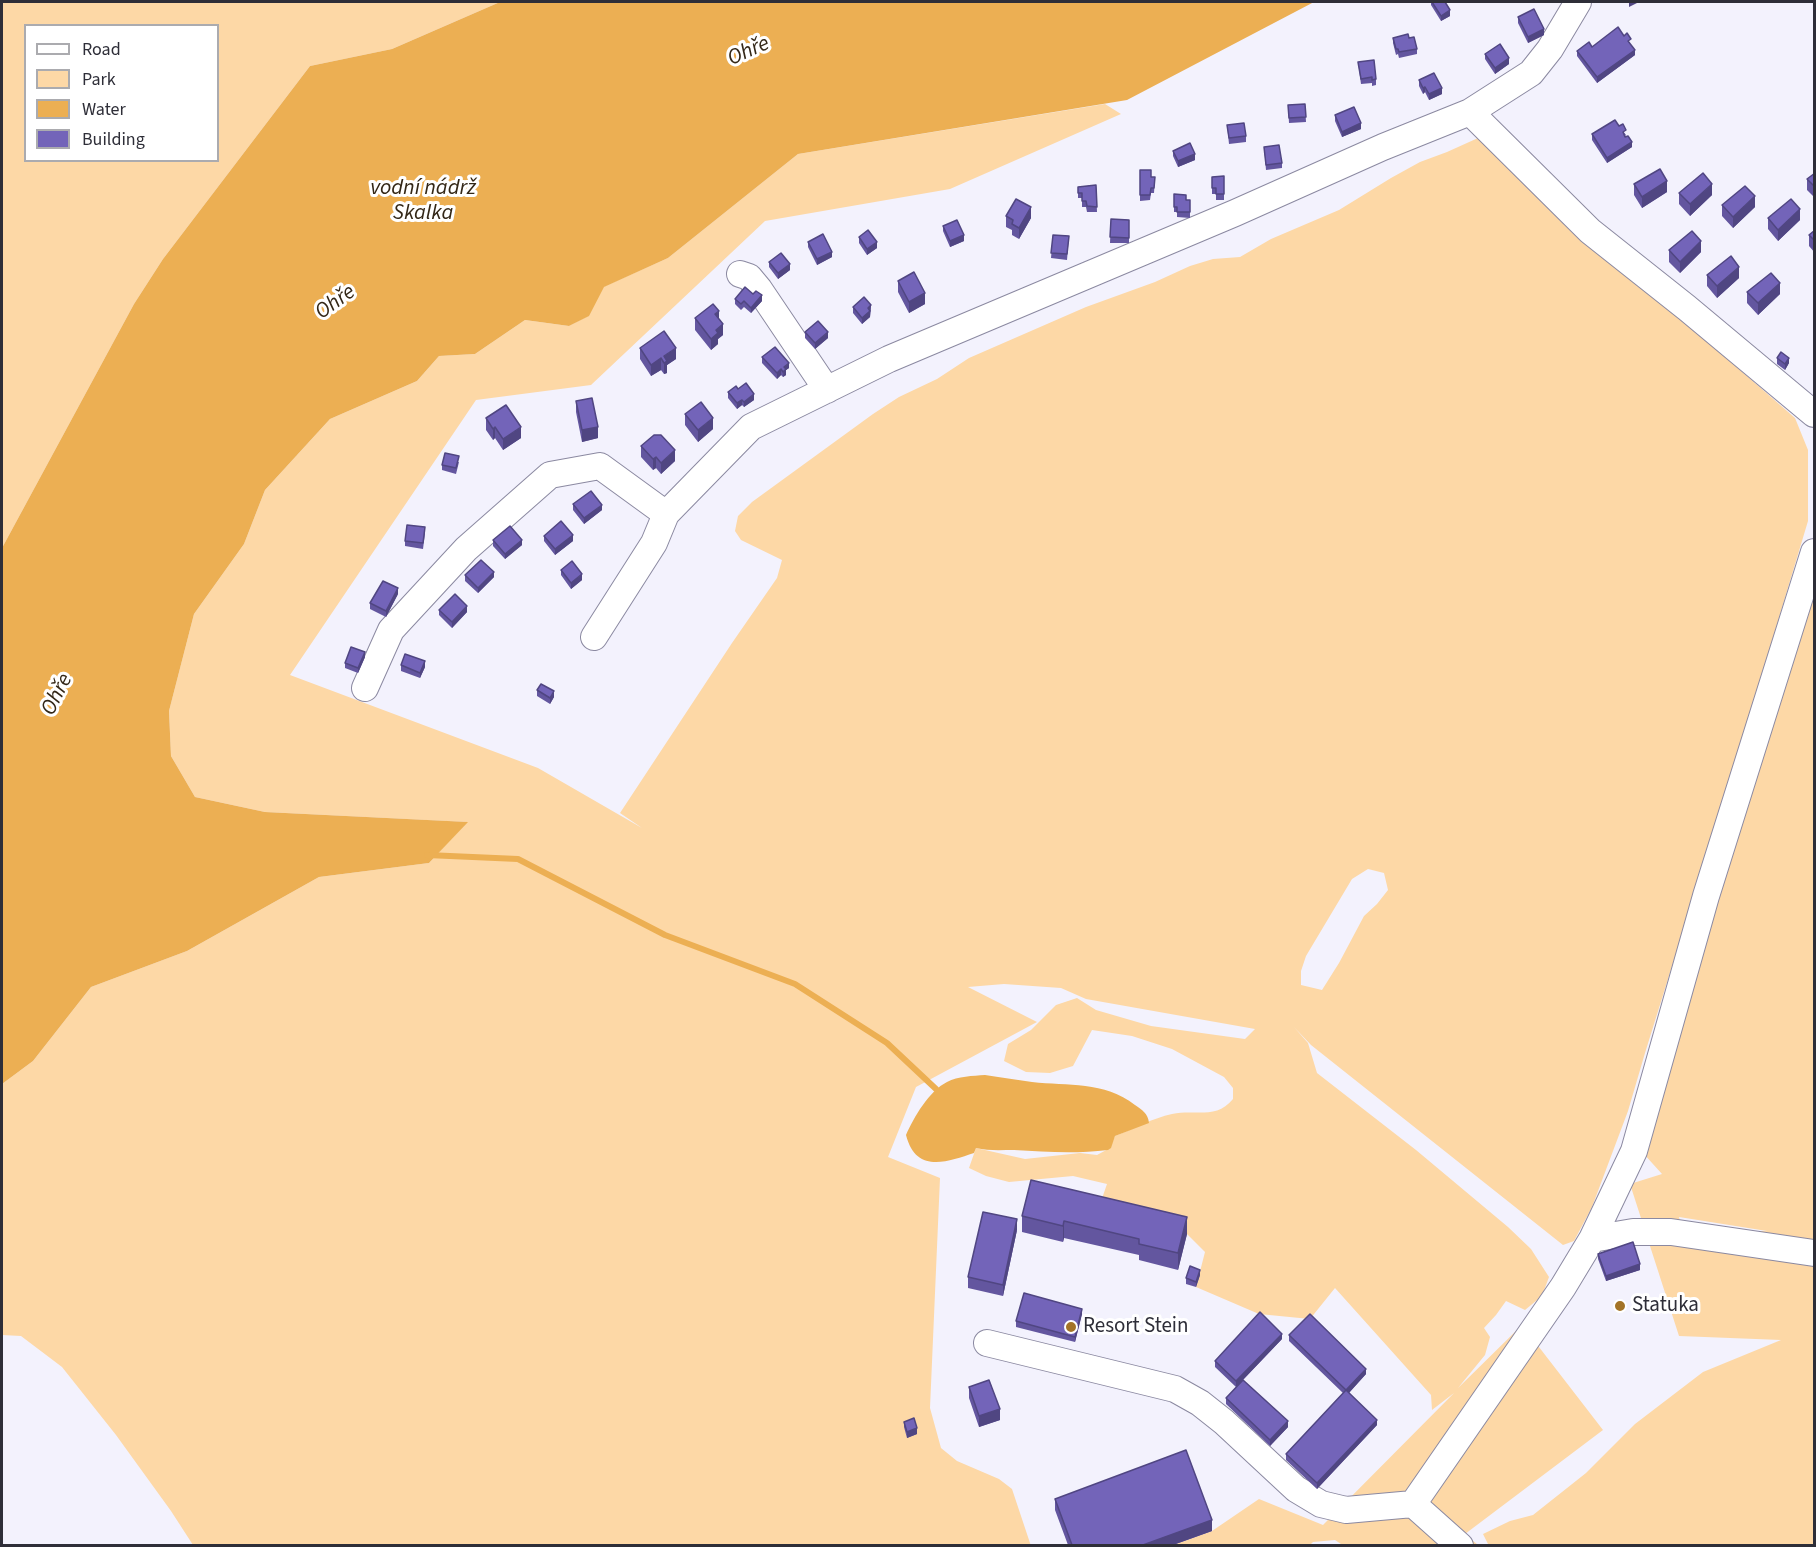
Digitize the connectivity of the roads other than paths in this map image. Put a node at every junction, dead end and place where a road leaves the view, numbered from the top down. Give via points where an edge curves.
1 (1578, 2) edge
2 (1470, 112) junction
3 (740, 274) dead end
4 (827, 390) junction
5 (1815, 414) edge
6 (666, 514) junction
7 (1815, 552) edge
8 (594, 637) dead end
9 (364, 688) dead end
10 (1592, 1239) junction
11 (1815, 1253) edge
12 (987, 1343) dead end
13 (1413, 1504) junction
14 (1460, 1545) edge

1 - 2 street via 1531,73
2 - 4 street via 910,350
2 - 5 street via 1590,231
3 - 4 street via 759,289
4 - 6 street via 751,427
6 - 8 street via 654,543
6 - 9 street via 600,466 550,475 466,549 391,630
7 - 10 street via 1706,896 1634,1151
10 - 11 street via 1633,1232 1671,1232
10 - 13 street
12 - 13 street via 1175,1389 1216,1415 1296,1489 1322,1504 1346,1510
13 - 14 street

